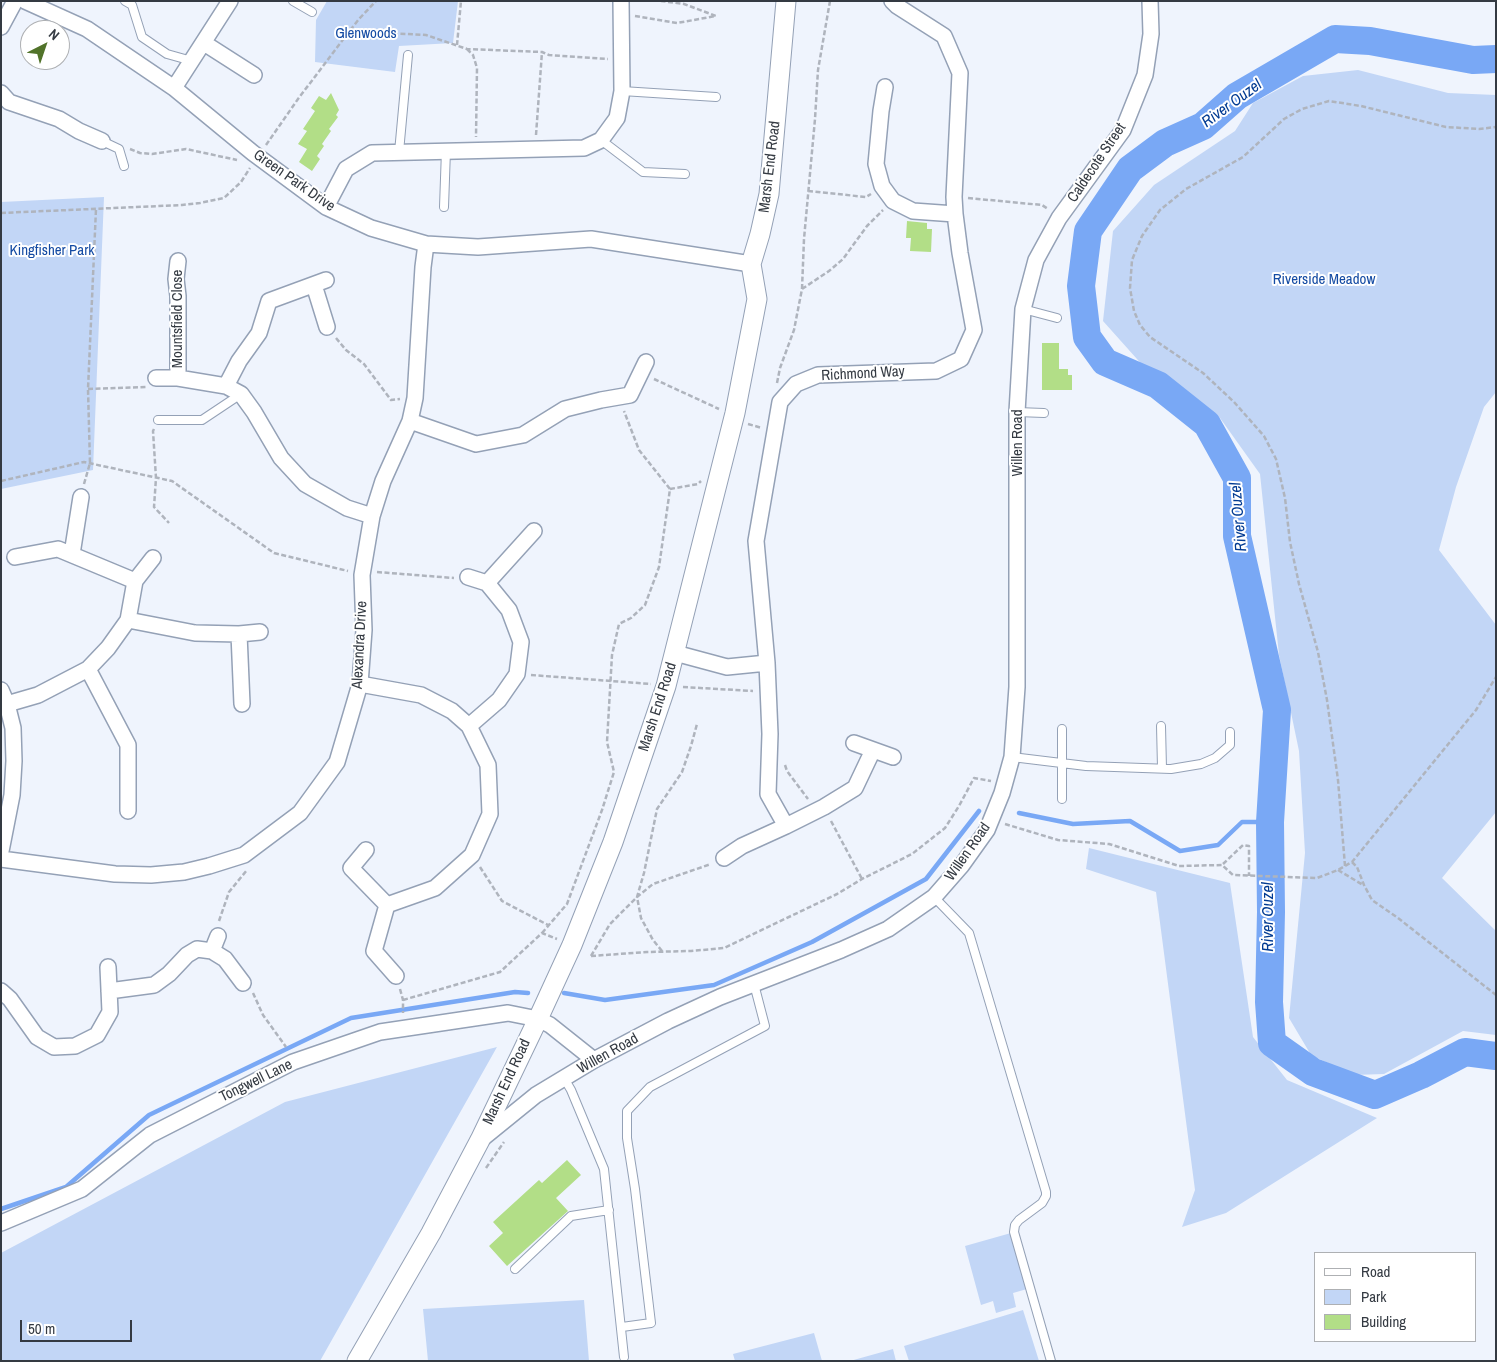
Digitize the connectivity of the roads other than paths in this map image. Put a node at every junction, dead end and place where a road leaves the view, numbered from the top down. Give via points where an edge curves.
1 (15, 1) edge
2 (25, 1) edge
3 (125, 1) edge
4 (230, 1) edge
5 (293, 1) edge
6 (786, 1) edge
7 (1150, 1) edge
8 (896, 3) edge
9 (621, 8) edge
10 (312, 12) dead end
11 (1, 27) edge
12 (204, 43) junction
13 (408, 55) dead end
14 (192, 62) junction
15 (254, 75) dead end
16 (885, 86) dead end
17 (174, 88) junction
18 (622, 91) junction
19 (1, 94) edge
20 (716, 97) dead end
21 (601, 140) junction
22 (102, 141) joint
23 (446, 150) junction
24 (399, 152) junction
25 (124, 166) dead end
26 (685, 174) dead end
27 (326, 207) junction
28 (444, 207) dead end
29 (955, 214) junction
30 (426, 244) junction
31 (1036, 260) joint
32 (178, 261) dead end
33 (751, 264) junction
34 (1023, 309) junction
35 (1057, 318) dead end
36 (327, 327) road end
37 (644, 368) road end
38 (156, 378) road end
39 (178, 378) junction
40 (226, 386) junction
41 (240, 394) junction
42 (1017, 412) junction
43 (1044, 413) dead end
44 (158, 420) road end
45 (410, 421) junction
46 (81, 497) road end
47 (372, 516) junction
48 (534, 531) dead end
49 (72, 554) junction
50 (15, 557) dead end
51 (153, 558) dead end
52 (468, 577) road end
53 (135, 581) junction
54 (487, 583) junction
55 (128, 620) junction
56 (260, 632) dead end
57 (239, 634) junction
58 (675, 653) junction
59 (767, 664) junction
60 (88, 669) junction
61 (360, 684) junction
62 (1, 690) edge
63 (7, 704) junction
64 (242, 704) dead end
65 (469, 726) junction
66 (1161, 726) dead end
67 (1062, 729) dead end
68 (1230, 732) dead end
69 (854, 742) dead end
70 (873, 750) junction
71 (893, 757) dead end
72 (1012, 758) junction
73 (1061, 763) junction
74 (1162, 768) junction
75 (1062, 799) dead end
76 (128, 811) dead end
77 (786, 826) junction
78 (366, 850) dead end
79 (1, 851) edge
80 (724, 858) dead end
81 (1, 859) edge
82 (934, 898) junction
83 (387, 905) junction
84 (108, 967) dead end
85 (396, 976) dead end
86 (243, 983) road end
87 (754, 984) junction
88 (1, 990) edge
89 (108, 991) junction
90 (538, 1019) junction
91 (594, 1060) junction
92 (564, 1078) junction
93 (480, 1140) junction
94 (609, 1210) junction
95 (1, 1223) edge
96 (515, 1270) dead end
97 (622, 1327) junction
98 (624, 1358) dead end
99 (357, 1361) edge
100 (1051, 1361) edge

1 - 11 street
2 - 17 street, Green Park Drive via 87,29
3 - 14 lane via 132,5 142,37 168,54
4 - 12 street
5 - 10 lane
6 - 33 street, Marsh End Road via 769,194
7 - 31 street, Caldecote Street via 1151,34 1145,75 1123,130 1059,218
8 - 29 street, Richmond Way via 944,36 960,73
9 - 18 street
12 - 14 street
12 - 15 street
13 - 24 lane
14 - 17 street
16 - 29 street via 876,164 882,186 893,201 913,211
17 - 27 street, Green Park Drive via 256,160
18 - 20 lane
18 - 21 street via 617,118
19 - 22 street via 8,102 59,119
21 - 23 street via 584,148
21 - 26 lane via 643,172
22 - 25 lane via 119,149
23 - 24 street
23 - 28 lane
24 - 27 street via 372,153 346,169
27 - 30 street, Green Park Drive via 371,228
29 - 59 street, Richmond Way via 974,330 961,359 936,371 818,375 796,384 780,402 756,542
30 - 33 street, Green Park Drive via 478,247 591,239
30 - 45 street, Alexandra Drive via 415,398
31 - 34 street, Willen Road
32 - 39 street, Mountsfield Close
33 - 58 street, Marsh End Road via 756,299 735,413
34 - 35 lane
34 - 42 street, Willen Road
36 - 40 street via 320,282 269,301 259,333
37 - 45 street via 630,395 566,410 523,436 476,444
38 - 39 street, Mountsfield Close
39 - 40 street, Mountsfield Close
40 - 41 street, Mountsfield Close
41 - 44 lane via 202,420
41 - 47 street, Mountsfield Close via 281,458 305,484 347,508
42 - 43 lane
42 - 72 street, Willen Road via 1017,687
45 - 47 street, Alexandra Drive via 383,481
46 - 49 street
47 - 61 street, Alexandra Drive via 362,575 364,630
48 - 54 street
49 - 50 street via 58,549
49 - 53 street
51 - 53 street
52 - 54 street
53 - 55 street
54 - 65 street via 509,610 521,642 517,674 499,700
55 - 57 street via 195,633
55 - 60 street
56 - 57 street
57 - 64 street
58 - 59 street via 727,667
58 - 90 street, Marsh End Road via 613,842
59 - 77 street, Richmond Way via 768,794
60 - 63 street via 38,695
60 - 76 street via 128,745
61 - 65 street via 422,695 452,711
61 - 81 street, Alexandra Drive via 337,762 300,813 244,855 184,872 151,875 115,874
62 - 63 street
63 - 79 street via 13,728 14,761 12,796
65 - 83 street via 488,765 490,814 472,856 435,888
66 - 74 lane
67 - 73 lane
68 - 74 lane via 1230,744 1215,758 1201,764
69 - 70 street
70 - 71 street
70 - 77 street via 855,788
72 - 73 lane
72 - 82 street, Willen Road via 987,830
73 - 74 lane
73 - 75 lane
77 - 80 street
78 - 83 street via 351,868
82 - 87 street, Willen Road via 888,929
82 - 100 lane via 969,933 1046,1192 1042,1204 1019,1220 1014,1232
83 - 85 street via 374,951
84 - 89 street
86 - 89 street via 215,943 187,955 154,985
87 - 91 street, Willen Road via 720,996
87 - 97 lane via 765,1026 650,1087 628,1111 627,1138 651,1323
88 - 89 street via 37,1037 54,1047 75,1046 97,1035 110,1012
90 - 91 street
90 - 93 street, Marsh End Road
90 - 95 street, Tongwell Lane via 508,1014 380,1032 293,1062 150,1135 82,1189
91 - 92 street, Willen Road
92 - 93 street, Willen Road via 536,1095
92 - 94 lane via 604,1169
93 - 99 street, Marsh End Road
94 - 96 lane via 571,1216
94 - 97 lane
97 - 98 lane

